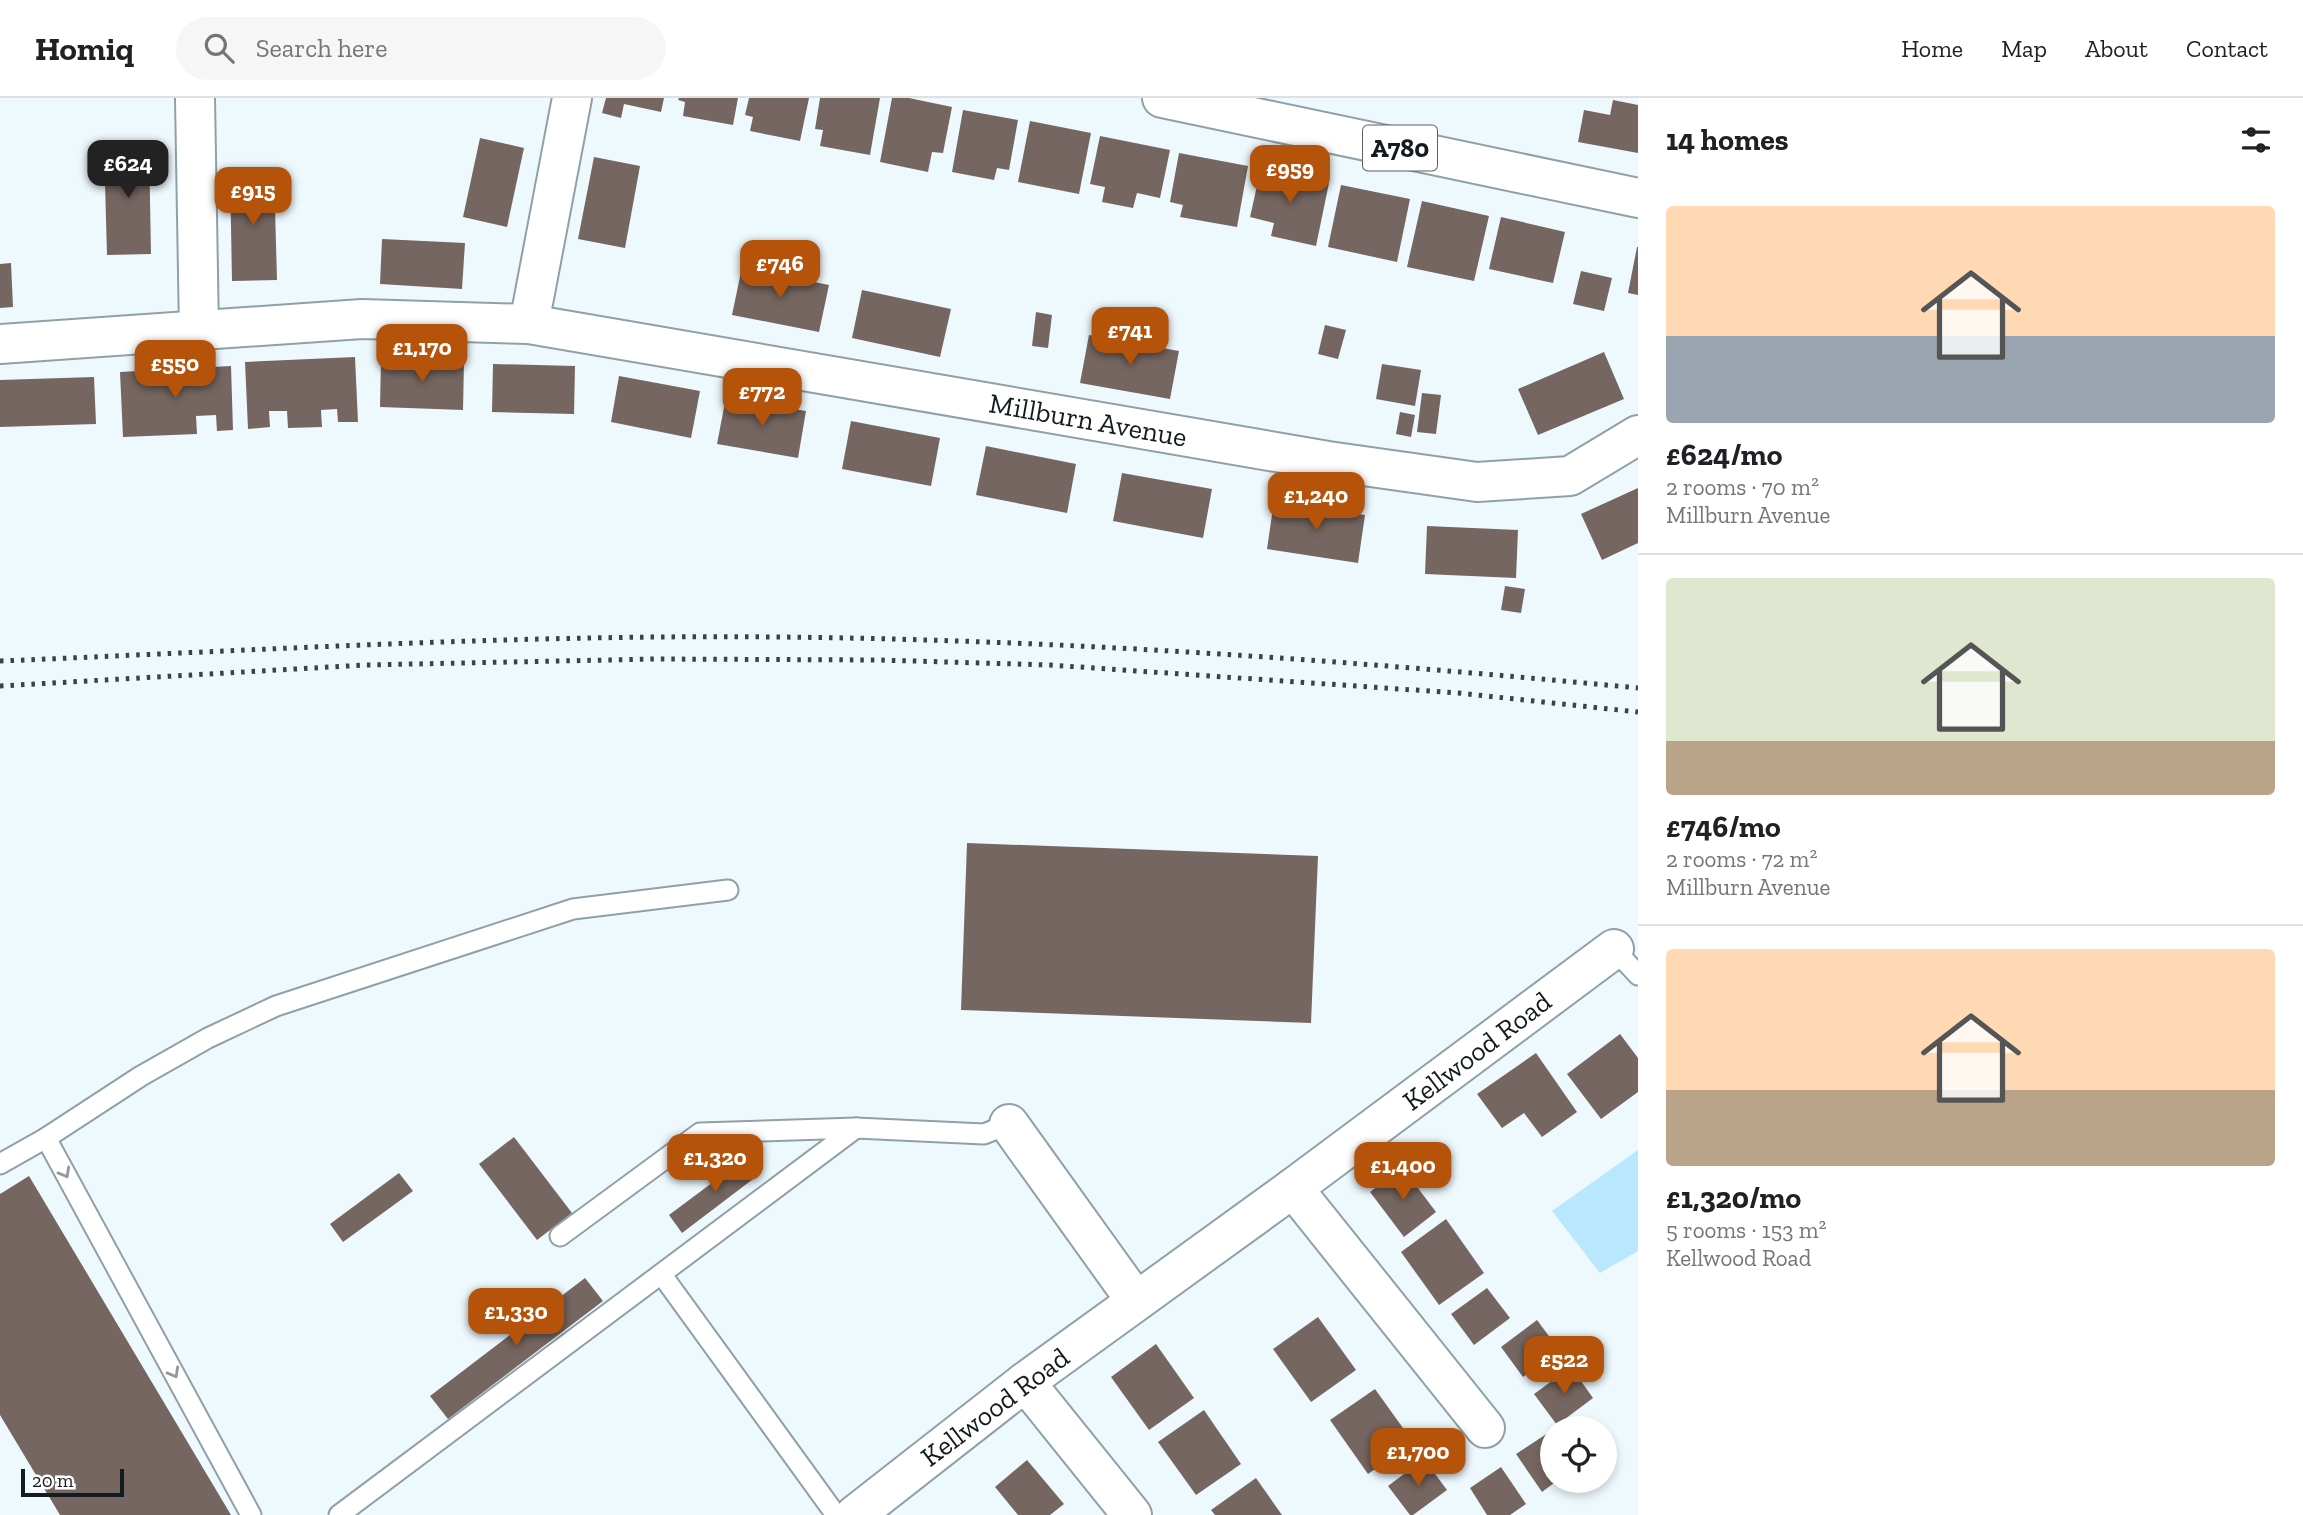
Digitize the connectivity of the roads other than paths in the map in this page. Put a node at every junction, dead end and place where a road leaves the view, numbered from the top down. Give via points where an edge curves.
1 (195, 98) edge
2 (572, 98) edge
3 (1162, 98) edge
4 (1638, 198) edge
5 (529, 324) junction
6 (199, 332) junction
7 (0, 344) edge
8 (1638, 435) edge
9 (728, 890) dead end
10 (1626, 962) edge
11 (1009, 1124) joint
12 (856, 1129) junction
13 (46, 1138) junction
14 (0, 1164) edge
15 (1293, 1188) junction
16 (560, 1236) dead end
17 (662, 1275) junction
18 (1136, 1301) junction
19 (1025, 1382) junction
20 (1485, 1428) dead end
21 (251, 1515) edge
22 (339, 1515) edge
23 (836, 1515) edge
24 (855, 1515) edge
25 (1132, 1515) edge

1 - 6 street
2 - 5 street
3 - 4 street, A780
5 - 6 street, Millburn Avenue via 362,319
5 - 8 street, Millburn Avenue via 1328,461 1477,482 1570,476
6 - 7 street, Millburn Avenue
9 - 13 lane via 573,909 276,1006 174,1056
10 - 15 street, Kellwood Road
11 - 12 lane via 984,1134
11 - 18 street
12 - 16 lane via 700,1133
12 - 17 lane
13 - 14 lane
13 -> 21 lane
15 - 18 street, Kellwood Road
15 - 20 street
17 - 22 lane
17 - 23 lane
18 - 19 street, Kellwood Road
19 - 24 street, Kellwood Road
19 - 25 street

